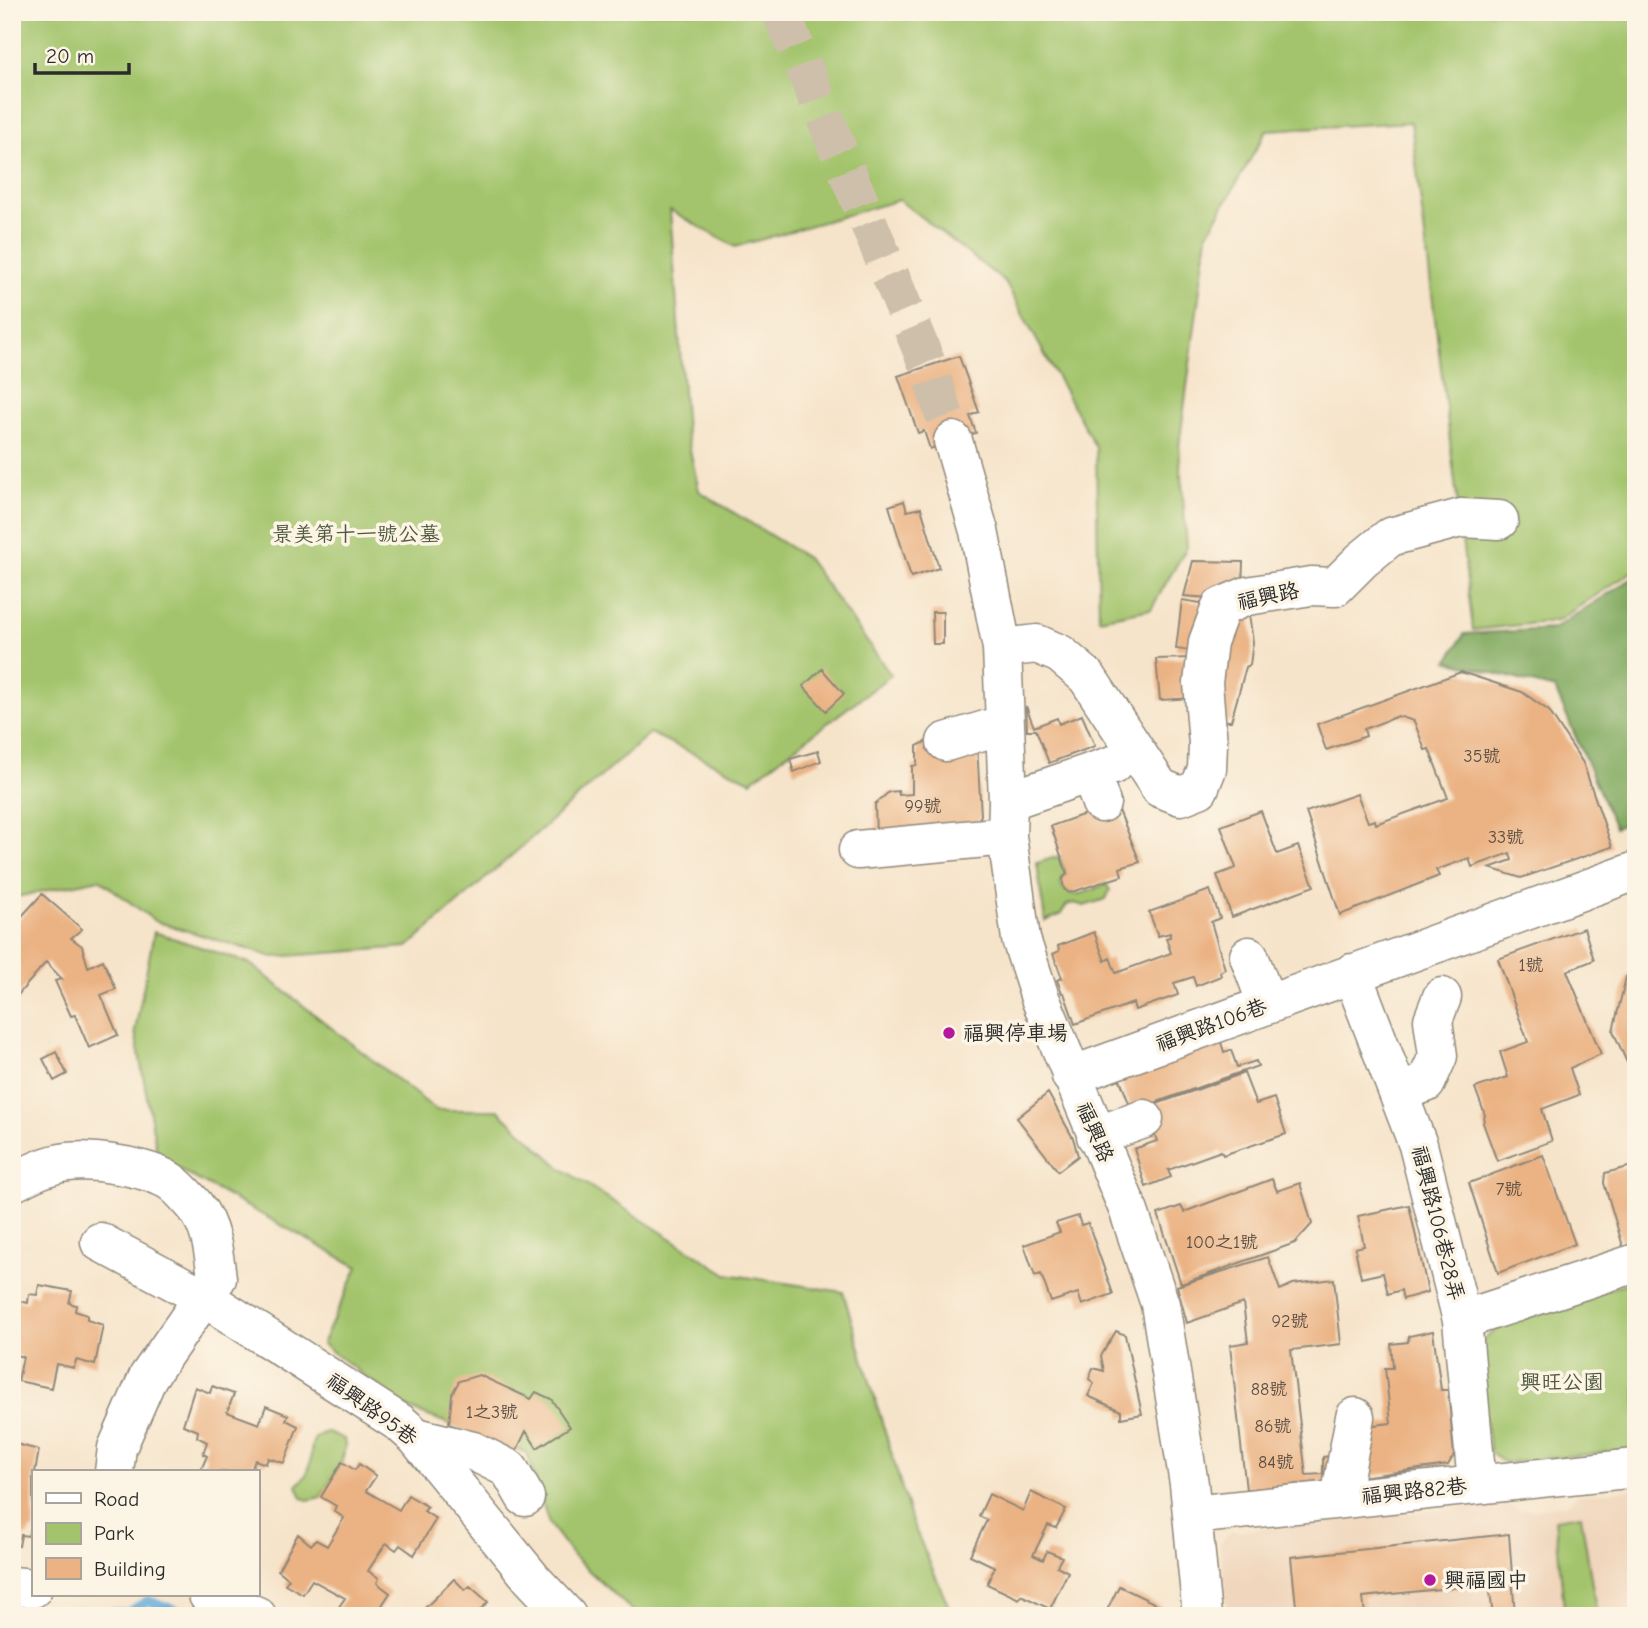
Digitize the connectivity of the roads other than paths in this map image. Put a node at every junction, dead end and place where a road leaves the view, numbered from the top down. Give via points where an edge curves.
1 (953, 441) tunnel mouth
2 (1499, 520) dead end
3 (1000, 637) junction
4 (1005, 724) junction
5 (946, 742) dead end
6 (1102, 780) dead end
7 (1008, 819) junction
8 (858, 850) dead end
9 (1636, 871) edge
10 (1249, 956) dead end
11 (1352, 973) junction
12 (1442, 997) dead end
13 (1267, 1004) junction
14 (1071, 1076) junction
15 (1399, 1092) junction
16 (1144, 1119) dead end
17 (1096, 1136) junction
18 (12, 1183) edge
19 (100, 1242) dead end
20 (1636, 1263) edge
21 (205, 1297) junction
22 (1462, 1320) junction
23 (1355, 1417) dead end
24 (416, 1437) junction
25 (1636, 1468) edge
26 (114, 1470) edge
27 (1477, 1485) junction
28 (525, 1497) dead end
29 (1340, 1499) junction
30 (1192, 1515) junction
31 (12, 1586) edge
32 (32, 1588) edge
33 (210, 1596) edge
34 (257, 1616) edge
35 (567, 1616) edge
36 (1202, 1616) edge

1 - 3 street, 福興路 via 979,531
2 - 3 street, 福興路 via 1461,519 1390,537 1335,587 1247,596 1222,607 1208,642 1203,682 1207,769 1199,789 1181,796 1160,788 1087,677 1060,654 1037,643
3 - 4 street, 福興路
4 - 5 street
4 - 7 street, 福興路
6 - 7 street
7 - 8 street
7 - 14 street, 福興路 via 1021,939
9 - 11 street, 福興路106巷 via 1571,878
10 - 13 street
11 - 13 street, 福興路106巷
11 - 15 street, 福興路106巷28弄
12 - 15 street via 1433,1020 1438,1056 1426,1083
13 - 14 street, 福興路106巷
14 - 17 street, 福興路
15 - 22 street, 福興路106巷28弄 via 1419,1145
16 - 17 street
17 - 30 street, 福興路 via 1128,1209 1160,1304
18 - 21 street via 66,1162 127,1167 169,1180 197,1208 213,1244 216,1278
19 - 21 street, 福興路95巷
20 - 22 street
21 - 24 street, 福興路95巷
21 - 26 street via 148,1377 117,1448
22 - 27 street, 福興路106巷28弄
23 - 29 street
24 - 28 street via 472,1451 509,1469
24 - 35 street, 福興路95巷
25 - 27 street, 福興路82巷
27 - 29 street, 福興路82巷
29 - 30 street, 福興路82巷
30 - 36 street, 福興路
31 - 32 street
33 - 34 street

